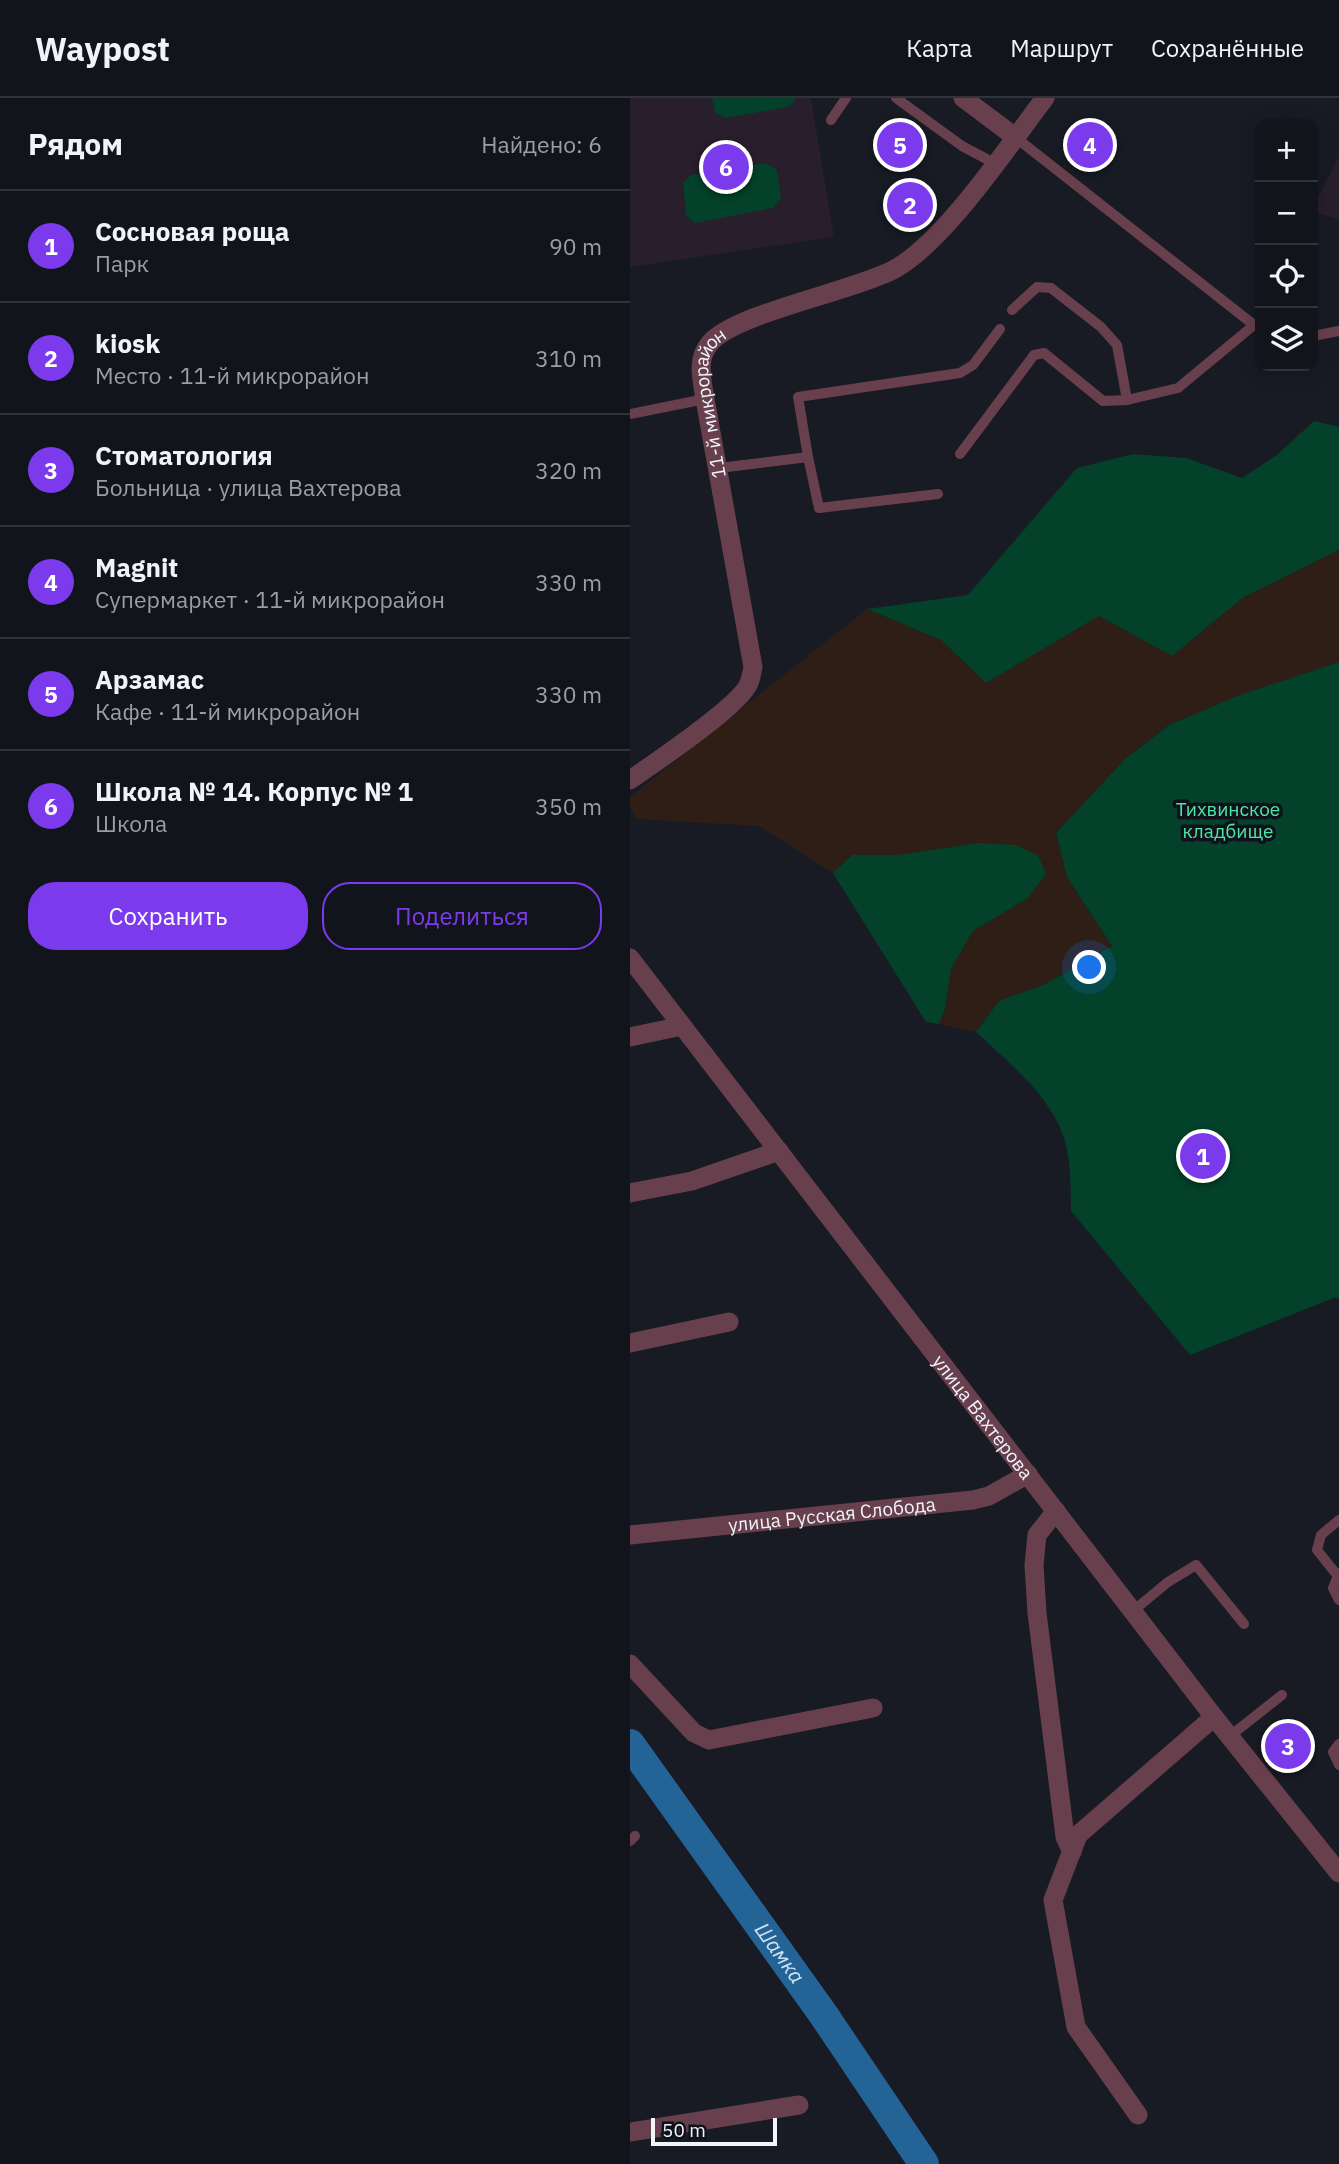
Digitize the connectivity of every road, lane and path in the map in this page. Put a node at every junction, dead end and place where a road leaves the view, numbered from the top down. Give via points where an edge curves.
1 (846, 98) edge
2 (896, 98) edge
3 (963, 98) edge
4 (1045, 98) edge
5 (831, 120) dead end
6 (1015, 137) junction
7 (994, 163) junction
8 (1012, 310) dead end
9 (1255, 324) edge
10 (1255, 328) edge
11 (1000, 329) dead end
12 (1339, 331) edge
13 (1318, 335) edge
14 (705, 400) junction
15 (1127, 400) junction
16 (630, 414) edge
17 (960, 454) dead end
18 (808, 457) junction
19 (719, 468) junction
20 (938, 494) dead end
21 (630, 780) edge
22 (630, 958) edge
23 (682, 1026) junction
24 (630, 1037) edge
25 (779, 1151) junction
26 (630, 1193) edge
27 (729, 1322) dead end
28 (630, 1343) edge
29 (1028, 1474) junction
30 (1056, 1511) junction
31 (1339, 1520) edge
32 (630, 1535) edge
33 (1338, 1574) edge
34 (1339, 1600) edge
35 (1133, 1611) junction
36 (1244, 1624) dead end
37 (630, 1664) edge
38 (1282, 1695) dead end
39 (873, 1708) dead end
40 (1214, 1717) junction
41 (1230, 1736) junction
42 (1339, 1744) edge
43 (1339, 1765) edge
44 (1072, 1852) junction
45 (1335, 1859) edge
46 (799, 2105) dead end
47 (1138, 2115) dead end
48 (630, 2132) edge

1 - 5 lane
2 - 7 lane via 962,146
3 - 6 street
4 - 6 street, 11-й микрорайон
6 - 7 street, 11-й микрорайон
6 - 9 lane
7 - 14 street, 11-й микрорайон via 943,227 895,269 866,283 752,319 710,342 702,355
8 - 15 lane via 1037,287 1051,288 1101,327 1117,345
10 - 15 lane via 1178,388
11 - 18 lane via 973,365 960,373 798,397
12 - 13 lane
14 - 16 lane
14 - 19 street, 11-й микрорайон
15 - 17 lane via 1103,401 1044,354 1034,355
18 - 19 lane
18 - 20 lane via 819,508
19 - 21 street, 11-й микрорайон via 750,648 749,685 679,746
22 - 23 street, улица Вахтерова
23 - 24 street
23 - 25 street, улица Вахтерова
25 - 26 street via 692,1181
25 - 29 street, улица Вахтерова
27 - 28 street
29 - 30 street, улица Вахтерова
29 - 32 street, улица Русская Слобода via 973,1500
30 - 35 street, улица Вахтерова
30 - 44 street via 1037,1535 1034,1565 1065,1837
31 - 33 lane via 1321,1535 1317,1550
33 - 34 lane via 1333,1588
35 - 36 lane via 1196,1565
35 - 40 street, улица Вахтерова
37 - 39 street via 694,1733 709,1740
38 - 41 lane
40 - 41 street, улица Вахтерова
40 - 44 street via 1078,1835
41 - 45 street, улица Вахтерова
42 - 43 lane via 1333,1752
44 - 47 street via 1054,1900 1076,2027
46 - 48 street

